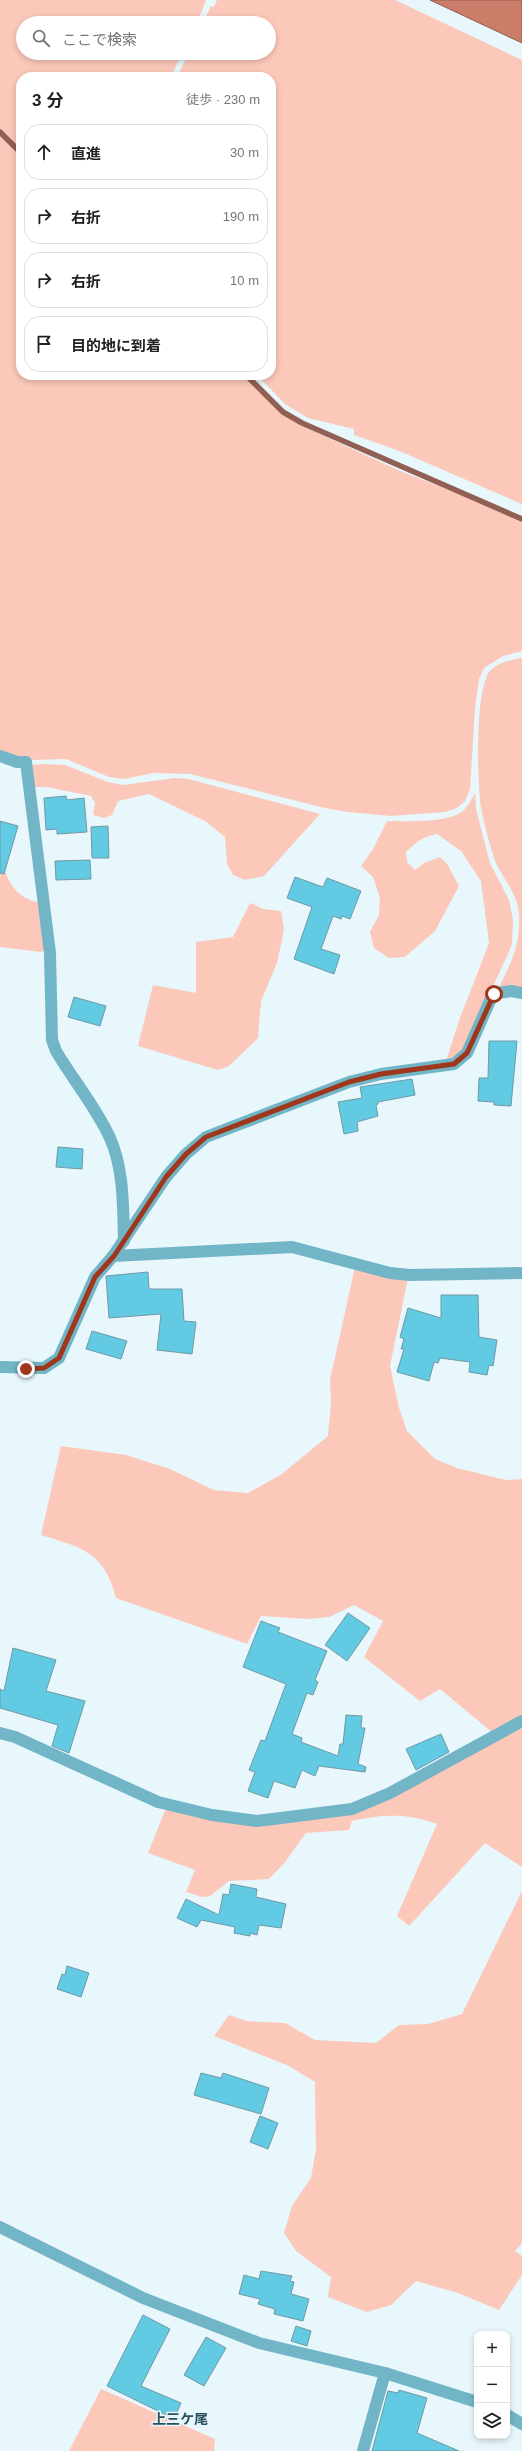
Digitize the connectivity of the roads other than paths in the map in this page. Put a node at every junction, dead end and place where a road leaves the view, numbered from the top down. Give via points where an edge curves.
1 (0, 756) edge
2 (522, 993) edge
3 (124, 1241) junction
4 (114, 1256) junction
5 (522, 1273) edge
6 (0, 1367) edge
7 (522, 1721) edge
8 (0, 1733) edge
9 (0, 2227) edge
10 (385, 2373) junction
11 (474, 2401) edge
12 (510, 2417) edge
13 (522, 2424) edge
14 (363, 2451) edge

1 - 3 street via 16,762 26,762 50,953 52,1040 56,1051 102,1121 117,1158 123,1204
2 - 3 street via 511,991 494,994 467,1053 454,1064 381,1074 349,1082 206,1137 186,1154 166,1177
3 - 4 street
4 - 5 street via 292,1247 390,1273
4 - 6 street via 95,1277 59,1358 44,1368
7 - 8 street via 390,1792 352,1809 257,1821 212,1815 158,1802 15,1737
9 - 10 street via 144,2298 259,2343
10 - 11 street
10 - 14 street
12 - 13 street

